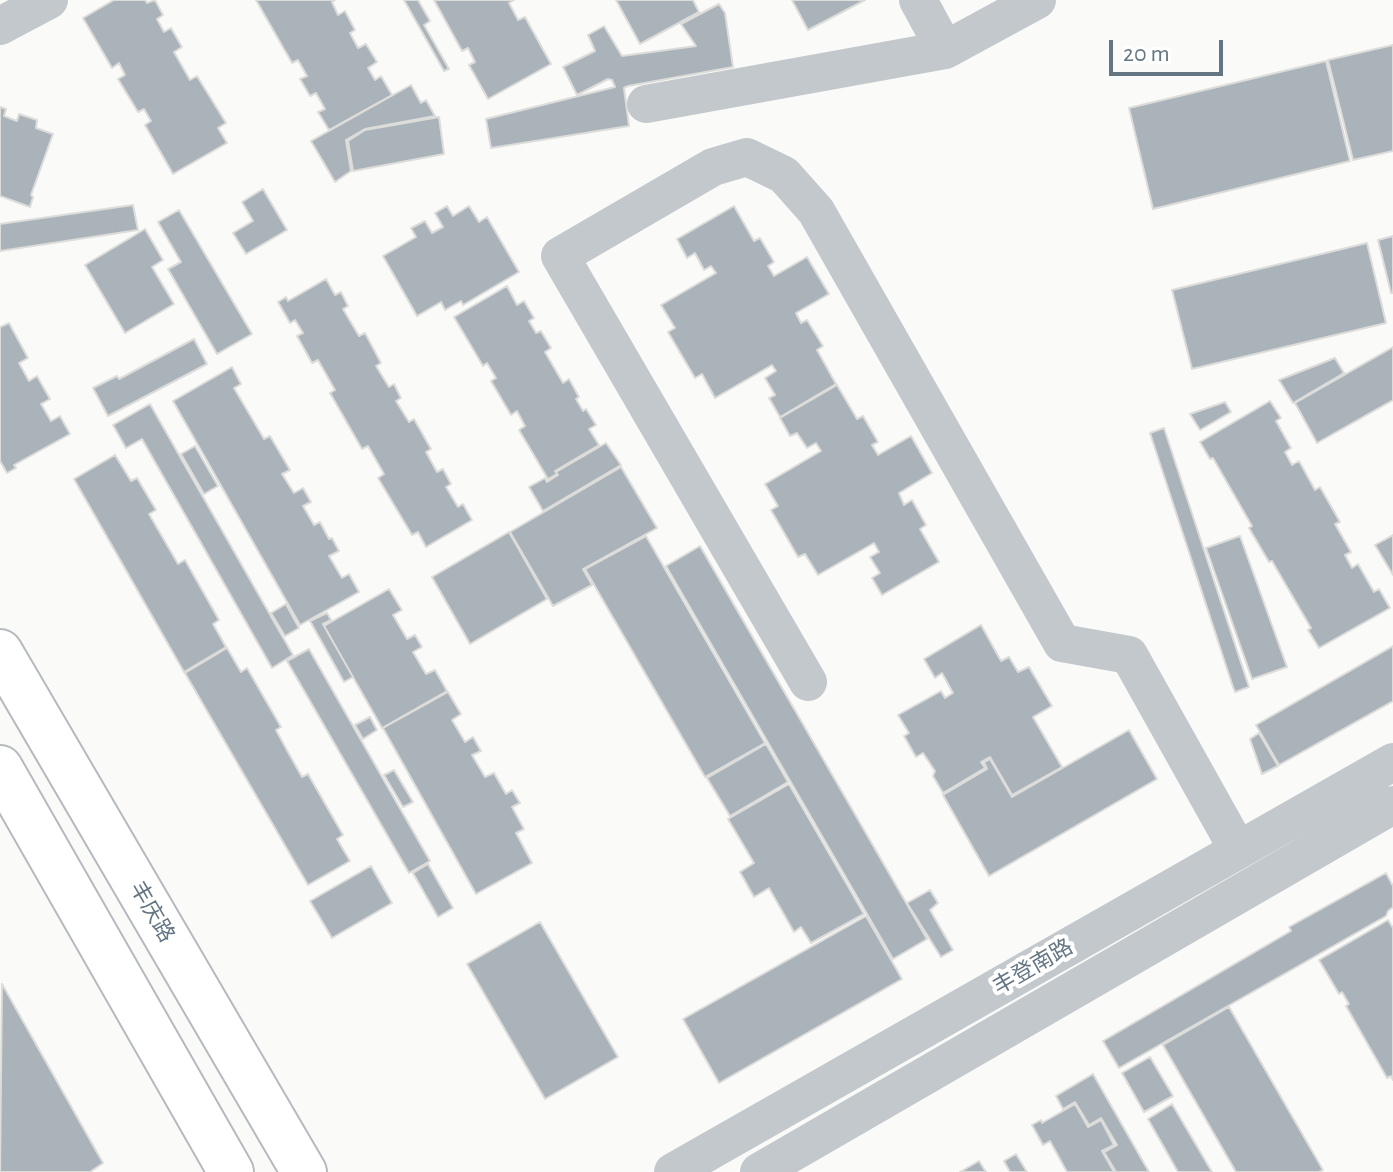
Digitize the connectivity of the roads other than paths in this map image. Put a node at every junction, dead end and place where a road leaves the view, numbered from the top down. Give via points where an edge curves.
1 (49, 0) edge
2 (918, 0) edge
3 (1037, 0) edge
4 (0, 26) edge
5 (945, 50) junction
6 (646, 104) dead end
7 (0, 652) edge
8 (808, 682) dead end
9 (1393, 762) edge
10 (0, 768) edge
11 (1393, 805) edge
12 (1238, 850) junction
13 (231, 1172) edge
14 (304, 1172) edge
15 (673, 1172) edge
16 (759, 1172) edge

1 - 4 street
2 - 5 street
3 - 5 street
5 - 6 street
7 - 14 main road, 丰庆路
8 - 12 street via 560,256 713,167 747,157 784,175 816,211 1062,643 1129,655
9 - 12 street, 丰登南路
10 - 13 main road
11 - 16 street, 丰登南路
12 - 15 street, 丰登南路

